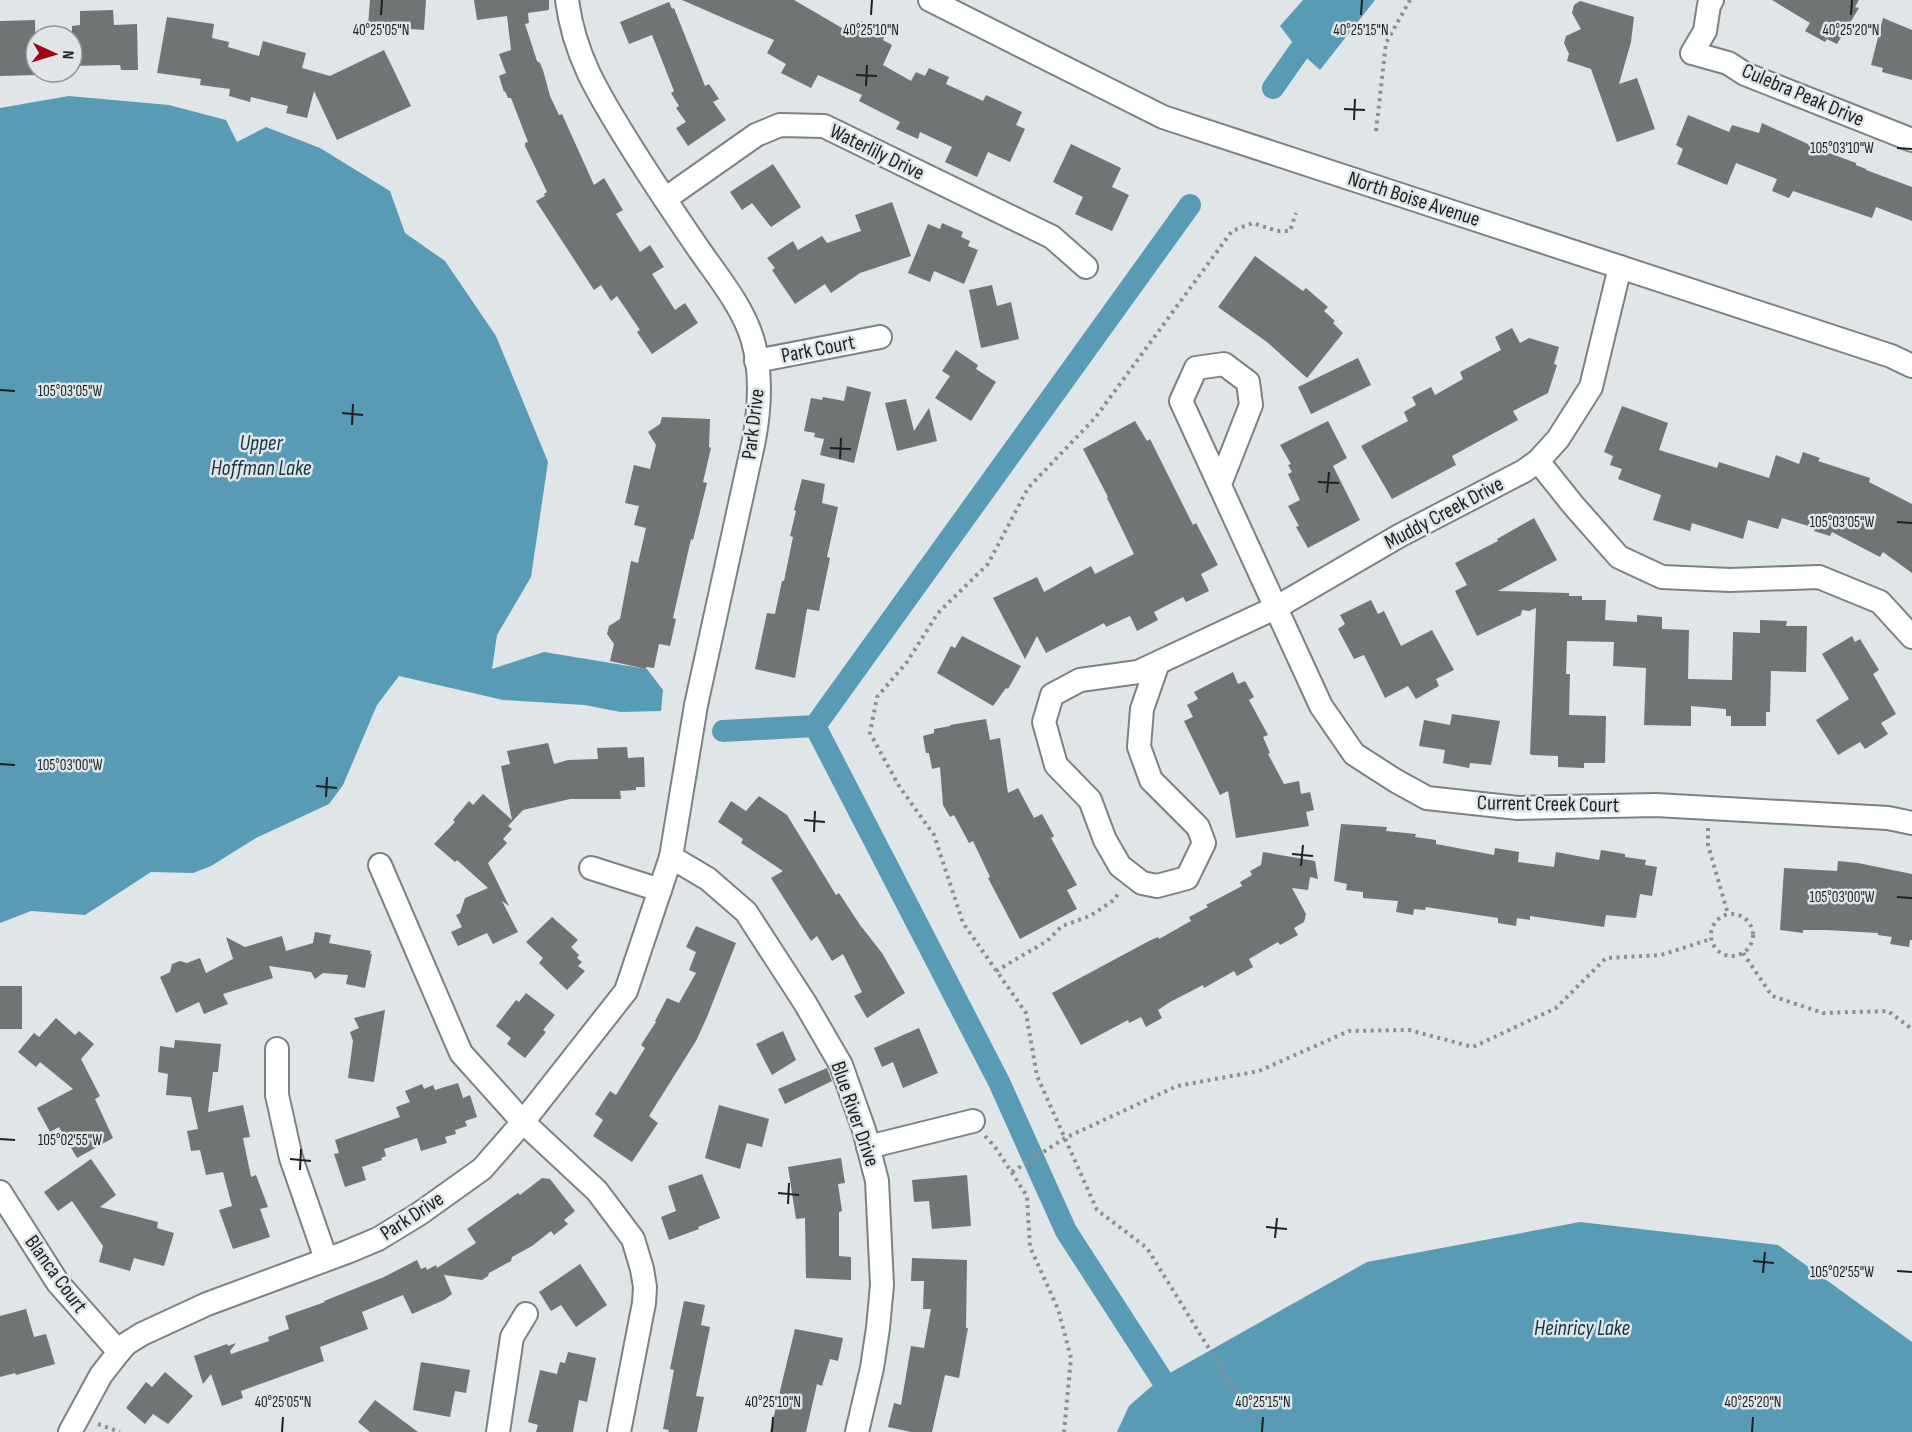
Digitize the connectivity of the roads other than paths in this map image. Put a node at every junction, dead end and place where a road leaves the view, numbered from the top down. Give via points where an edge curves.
1 (567, 0) edge
2 (930, 0) edge
3 (1712, 0) edge
4 (1912, 140) edge
5 (665, 199) junction
6 (1086, 267) dead end
7 (1620, 267) junction
8 (880, 337) dead end
9 (756, 362) junction
10 (1912, 366) edge
11 (1538, 461) junction
12 (1220, 484) junction
13 (1277, 607) junction
14 (1912, 637) edge
15 (1158, 663) junction
16 (1912, 823) edge
17 (671, 857) junction
18 (380, 865) dead end
19 (591, 868) dead end
20 (660, 890) junction
21 (277, 1049) dead end
22 (973, 1121) road end
23 (523, 1122) junction
24 (868, 1147) junction
25 (0, 1192) edge
26 (326, 1260) junction
27 (526, 1314) dead end
28 (119, 1352) junction
29 (70, 1432) edge
30 (498, 1432) edge
31 (618, 1432) edge
32 (856, 1432) edge

1 - 5 street, Park Drive via 579,54 598,94
2 - 7 street, North Boise Avenue via 1163,117
3 - 4 street, Culebra Peak Drive via 1705,31 1692,53 1728,63 1745,74
5 - 6 street, Waterlily Drive via 756,135 780,125 824,126 1052,237
5 - 9 street, Park Drive via 747,325
7 - 10 street, North Boise Avenue
7 - 11 street, Muddy Creek Drive via 1591,387 1558,439
8 - 9 street, Park Court
9 - 17 street, Park Drive via 760,386 754,440 696,705
11 - 13 street, Muddy Creek Drive
11 - 14 street via 1619,557 1662,577 1819,577 1880,602
12 - 12 street, Current Creek Court via 1181,401 1196,369 1224,364 1248,382 1251,405
12 - 13 street, Current Creek Court
13 - 15 street, Muddy Creek Drive
13 - 16 street, Current Creek Court via 1321,706 1354,754 1427,798 1518,808 1656,805 1888,818
15 - 15 street, Muddy Creek Drive via 1138,672 1080,680 1052,695 1044,722 1056,765 1090,800 1120,866 1142,883 1157,886 1187,878 1204,843 1198,827 1151,780 1139,747 1142,709
17 - 20 street, Park Drive
17 - 24 street, Blue River Drive via 708,879 746,912 841,1065
18 - 23 street via 461,1053
19 - 20 street
20 - 23 street, Park Drive via 626,991
21 - 26 street via 277,1095 291,1158
22 - 24 street
23 - 26 street, Park Drive via 482,1169 419,1214 378,1239
23 - 31 street via 597,1191 633,1239 638,1253 644,1303
24 - 32 street, Blue River Drive via 877,1181 882,1285 872,1368
25 - 28 street, Blanca Court via 58,1283
26 - 28 street, Park Drive via 207,1304 142,1334
27 - 30 street via 512,1337
28 - 29 street, Park Drive via 101,1375

